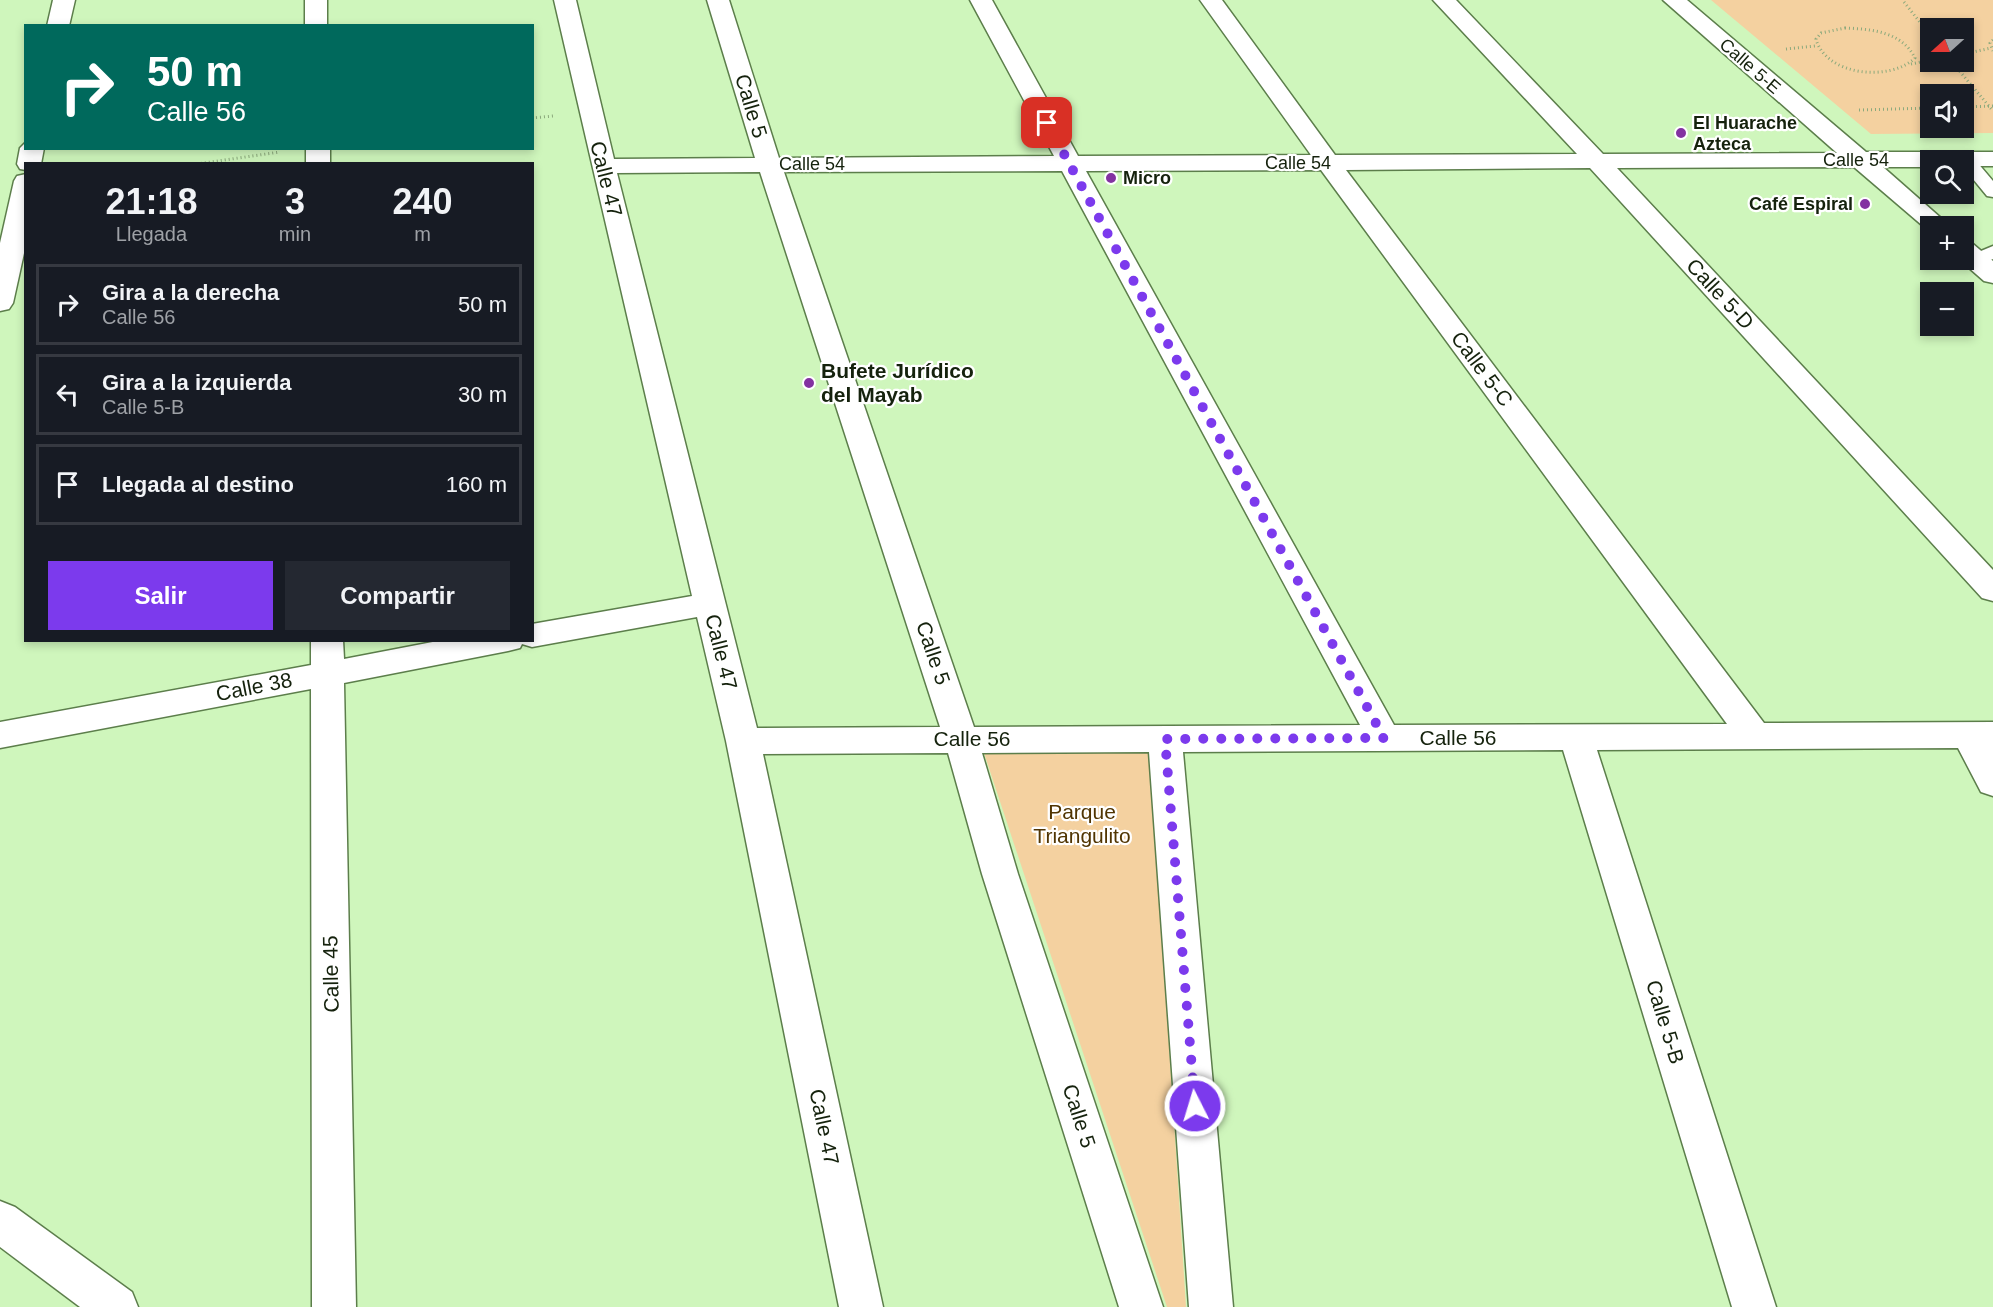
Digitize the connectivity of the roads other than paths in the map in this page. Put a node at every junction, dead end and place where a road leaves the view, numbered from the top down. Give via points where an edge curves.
1 (64, 0) edge
2 (316, 0) edge
3 (565, 0) edge
4 (718, 0) edge
5 (981, 0) edge
6 (1211, 0) edge
7 (1444, 0) edge
8 (1674, 0) edge
9 (58, 24) edge
10 (316, 24) edge
11 (1920, 159) edge
12 (1974, 159) edge
13 (1993, 159) edge
14 (1860, 160) junction
15 (1597, 161) junction
16 (1328, 162) junction
17 (769, 164) junction
18 (1069, 164) junction
19 (603, 166) junction
20 (1974, 170) edge
21 (24, 190) edge
22 (1993, 192) edge
23 (1925, 216) edge
24 (0, 303) edge
25 (1993, 590) edge
26 (710, 604) junction
27 (534, 636) edge
28 (487, 642) edge
29 (328, 657) edge
30 (0, 735) edge
31 (1981, 735) edge
32 (1755, 736) junction
33 (1576, 737) junction
34 (1384, 738) junction
35 (962, 739) junction
36 (1165, 739) junction
37 (743, 741) junction
38 (1993, 783) edge
39 (0, 1221) edge
40 (116, 1307) edge
41 (334, 1307) edge
42 (861, 1307) edge
43 (1141, 1307) edge
44 (1211, 1307) edge
45 (1754, 1307) edge

1 - 9 street
2 - 10 street
3 - 19 street, Calle 47
4 - 17 street, Calle 5
5 - 18 street
6 - 16 street, Calle 5-C
7 - 15 street, Calle 5-D
8 - 14 street, Calle 5-E
11 - 14 street, Calle 54
12 - 13 street, Calle 54
14 - 15 street, Calle 54
14 - 23 street, Calle 5-E
15 - 16 street, Calle 54
15 - 25 street, Calle 5-D
16 - 18 street, Calle 54
16 - 32 street, Calle 5-C
17 - 18 street, Calle 54
17 - 19 street, Calle 54
17 - 35 street, Calle 5
18 - 34 street
19 - 26 street, Calle 47
20 - 22 lane
21 - 24 street
26 - 27 street
26 - 37 street, Calle 47
28 - 29 street, Calle 38
29 - 30 street, Calle 38
29 - 41 street, Calle 45
31 - 32 street, Calle 56
31 - 38 street
32 - 33 street, Calle 56
33 - 34 street, Calle 56
33 - 45 street, Calle 5-B
34 - 36 street, Calle 56
35 - 36 street, Calle 56
35 - 37 street, Calle 56
35 - 43 street, Calle 5 via 1004,886
36 - 44 street
37 - 42 street, Calle 47
39 - 40 street

